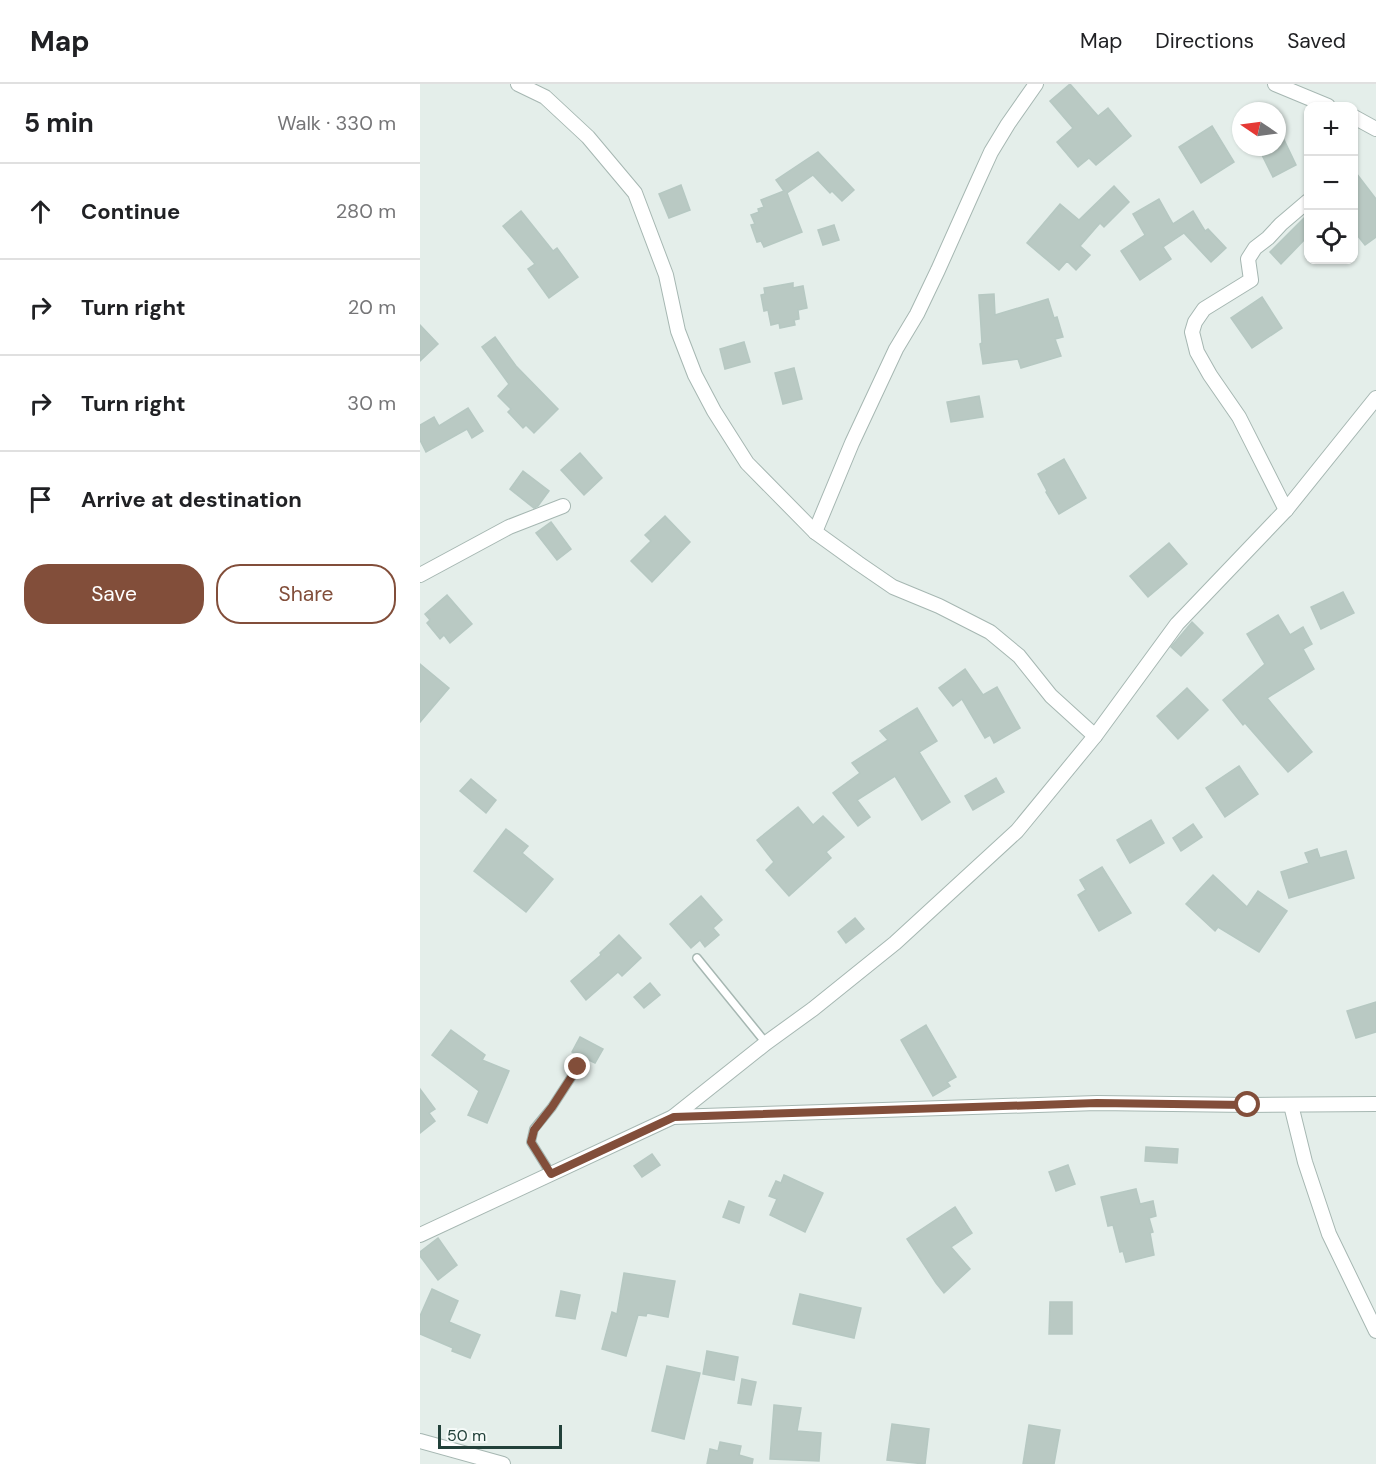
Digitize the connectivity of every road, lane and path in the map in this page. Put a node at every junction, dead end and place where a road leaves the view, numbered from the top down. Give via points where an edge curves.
1 (518, 84) edge
2 (1036, 84) edge
3 (1275, 84) edge
4 (1318, 102) edge
5 (1358, 121) edge
6 (1376, 129) edge
7 (1304, 204) edge
8 (1376, 398) edge
9 (563, 506) dead end
10 (1286, 510) junction
11 (815, 532) junction
12 (420, 575) edge
13 (1095, 736) junction
14 (697, 958) dead end
15 (766, 1043) junction
16 (578, 1067) dead end
17 (1376, 1104) edge
18 (1291, 1105) junction
19 (674, 1117) junction
20 (551, 1174) junction
21 (420, 1235) edge
22 (1376, 1331) edge
23 (420, 1441) edge
24 (503, 1464) edge

1 - 11 street via 545,97 588,137 635,193 666,275 678,331 706,397 747,463
2 - 11 street via 991,152 930,288 852,443
3 - 4 street
5 - 6 street
7 - 10 street via 1248,259 1251,280 1204,309 1192,332 1197,352 1239,417
8 - 10 street
9 - 12 street via 509,527
10 - 13 street via 1177,624
11 - 13 street via 893,587 990,632 1019,656 1052,696
13 - 15 street via 1017,831 895,943
14 - 15 lane
15 - 19 street
16 - 20 lane via 534,1130 531,1142
17 - 18 street
18 - 19 street via 1097,1103
18 - 22 street via 1329,1234
19 - 20 street
20 - 21 street
23 - 24 street

